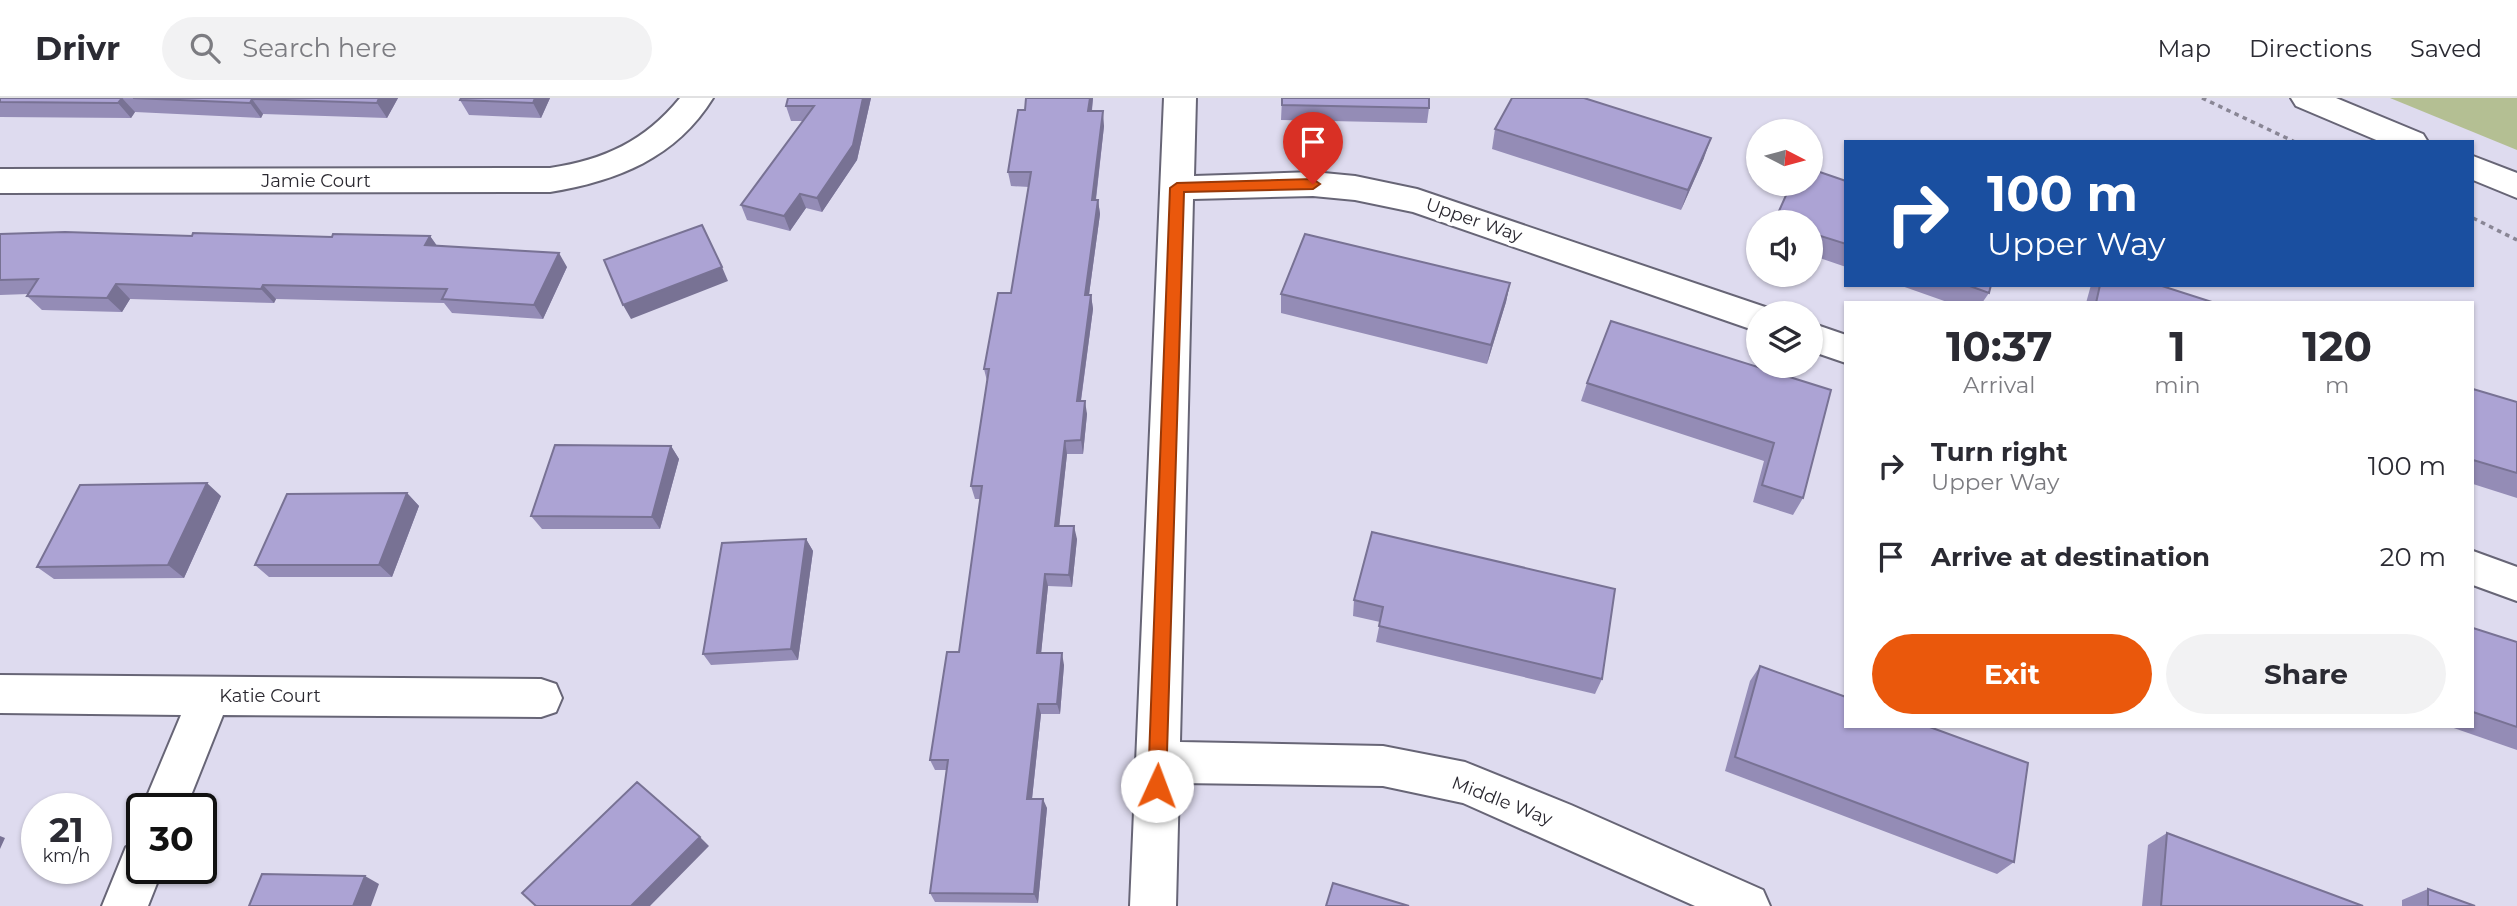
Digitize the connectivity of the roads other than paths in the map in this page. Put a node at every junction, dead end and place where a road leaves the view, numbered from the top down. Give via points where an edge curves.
1 (697, 98) edge
2 (1180, 98) edge
3 (2307, 98) edge
4 (2407, 140) edge
5 (2474, 167) edge
6 (0, 181) edge
7 (2517, 186) edge
8 (1177, 188) junction
9 (1746, 315) edge
10 (1823, 341) edge
11 (1844, 348) edge
12 (2474, 568) edge
13 (2517, 584) edge
14 (0, 694) edge
15 (210, 696) junction
16 (541, 698) dead end
17 (1158, 762) junction
18 (169, 793) edge
19 (134, 884) edge
20 (125, 906) edge
21 (1153, 906) edge
22 (1747, 906) edge

1 - 6 street, Jamie Court via 671,129 629,160 590,175 551,180
2 - 8 street
3 - 4 street
5 - 7 street
8 - 9 street, Upper Way via 1313,184 1417,201
8 - 17 street
10 - 11 street
12 - 13 street
14 - 15 street, Katie Court
15 - 16 street, Katie Court
15 - 18 street
17 - 21 street
17 - 22 street, Middle Way via 1383,766 1465,783
19 - 20 street

